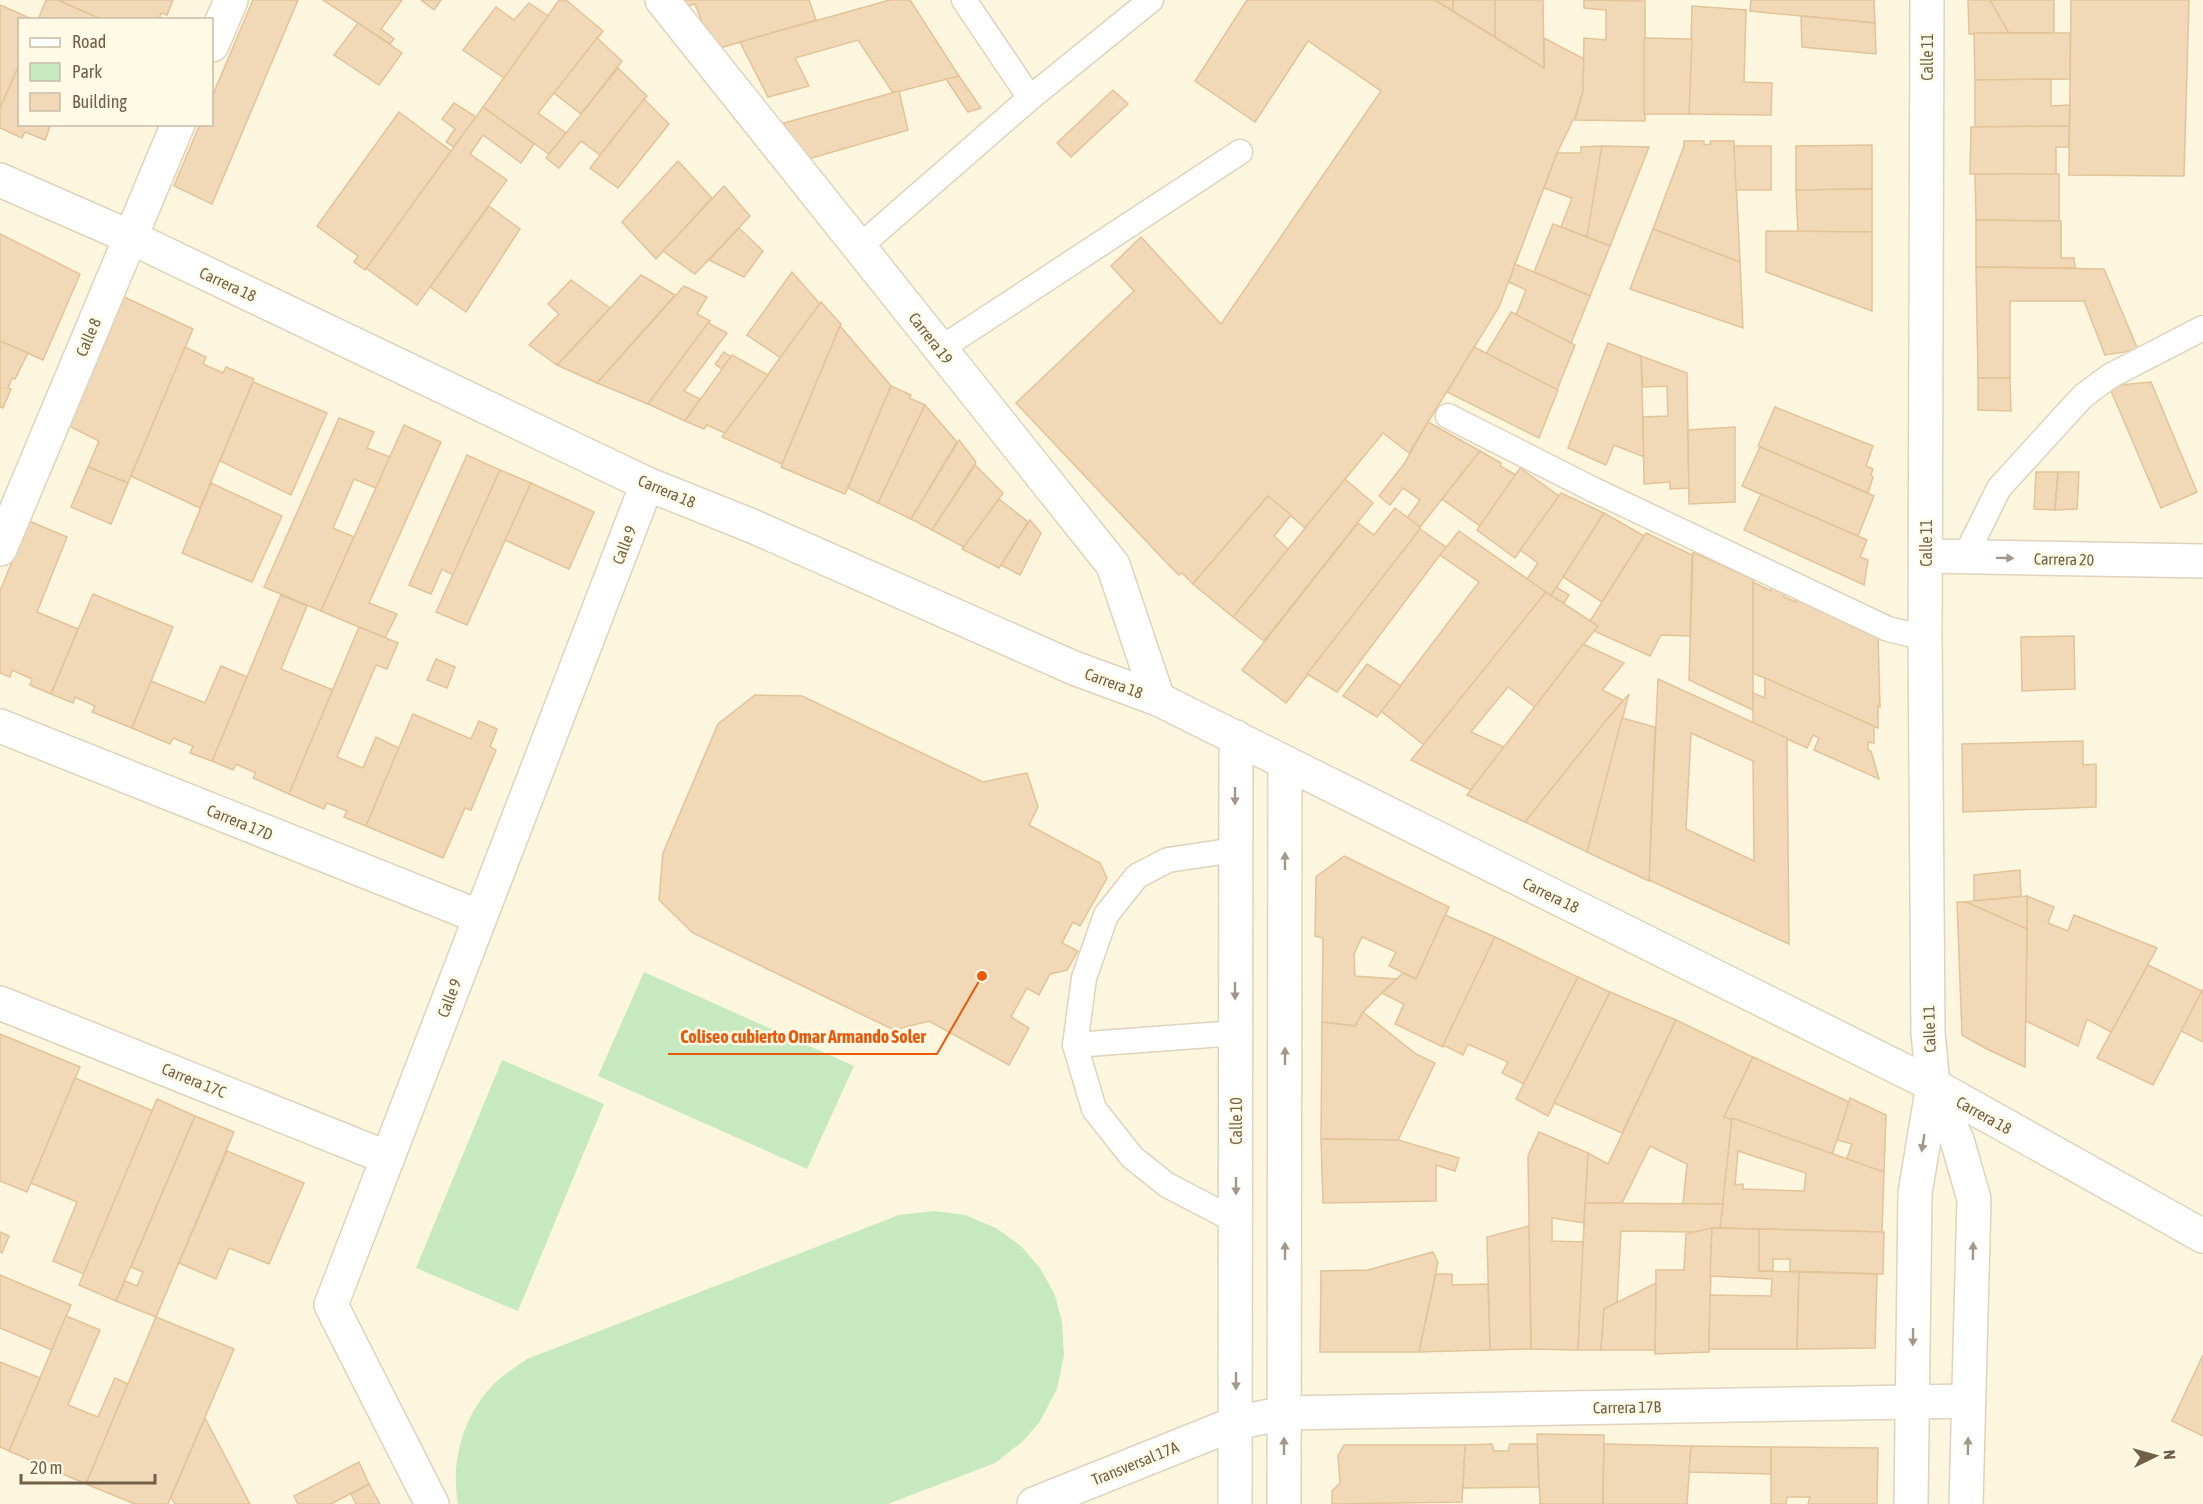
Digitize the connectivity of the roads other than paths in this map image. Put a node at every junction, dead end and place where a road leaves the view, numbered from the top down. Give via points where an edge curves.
1 (231, 0) edge
2 (662, 0) edge
3 (964, 0) edge
4 (1151, 0) edge
5 (1927, 0) edge
6 (213, 43) edge
7 (1030, 98) junction
8 (177, 126) edge
9 (1240, 152) dead end
10 (0, 180) edge
11 (130, 237) junction
12 (859, 247) junction
13 (2203, 328) edge
14 (939, 349) junction
15 (1448, 416) dead end
16 (647, 484) junction
17 (0, 549) edge
18 (1926, 556) junction
19 (1965, 557) junction
20 (2203, 561) edge
21 (1925, 638) junction
22 (1158, 699) junction
23 (0, 726) edge
24 (1236, 737) junction
25 (1285, 763) junction
26 (1235, 850) junction
27 (480, 918) junction
28 (0, 1002) edge
29 (1236, 1033) junction
30 (1075, 1045) junction
31 (1933, 1085) junction
32 (388, 1158) junction
33 (1236, 1221) junction
34 (2203, 1236) edge
35 (1969, 1401) junction
36 (1913, 1402) junction
37 (1284, 1413) junction
38 (1236, 1423) junction
39 (432, 1504) edge
40 (1034, 1504) edge
41 (1235, 1504) edge
42 (1284, 1504) edge
43 (1911, 1504) edge
44 (1966, 1504) edge

1 - 6 street
2 - 12 street, Carrera 19
3 - 7 lane
4 - 7 lane
5 - 18 street, Calle 11
7 - 12 lane
8 - 11 street, Calle 8
9 - 14 lane
10 - 11 street, Carrera 18
11 - 16 street, Carrera 18
11 - 17 street, Calle 8
12 - 14 street, Carrera 19
13 - 19 lane via 2110,376 2083,396 1999,488
14 - 22 street, Carrera 19 via 1113,565
15 - 21 lane via 1888,629
16 - 22 street, Carrera 18 via 1074,668
16 - 27 street, Calle 9
18 - 19 street, Carrera 20
18 - 21 street, Calle 11
19 -> 20 street, Carrera 20
21 - 31 street, Calle 11 via 1928,1033
22 - 24 street, Carrera 18
23 - 27 street, Carrera 17D
24 - 25 street, Carrera 18
24 -> 26 street, Calle 10
25 - 31 street, Carrera 18
37 -> 25 street
26 -> 29 street, Calle 10
26 - 30 lane via 1168,860 1137,876 1106,915 1084,978
27 - 32 street, Calle 9
28 - 32 street, Carrera 17C
29 - 30 lane
29 -> 33 street, Calle 10
30 - 33 lane via 1094,1109 1132,1157 1167,1185
31 - 34 street, Carrera 18
35 -> 31 street, Calle 11 via 1974,1199 1957,1140
31 -> 36 street, Calle 11 via 1915,1193
32 - 39 street, Calle 9 via 332,1305
33 -> 38 street, Calle 10
35 - 36 street, Carrera 17B
44 -> 35 street, Calle 11
36 - 37 street, Carrera 17B
36 - 43 street, Calle 11
37 - 38 street, Carrera 17B
42 -> 37 street
38 - 40 street, Transversal 17A
38 - 41 street, Calle 10

